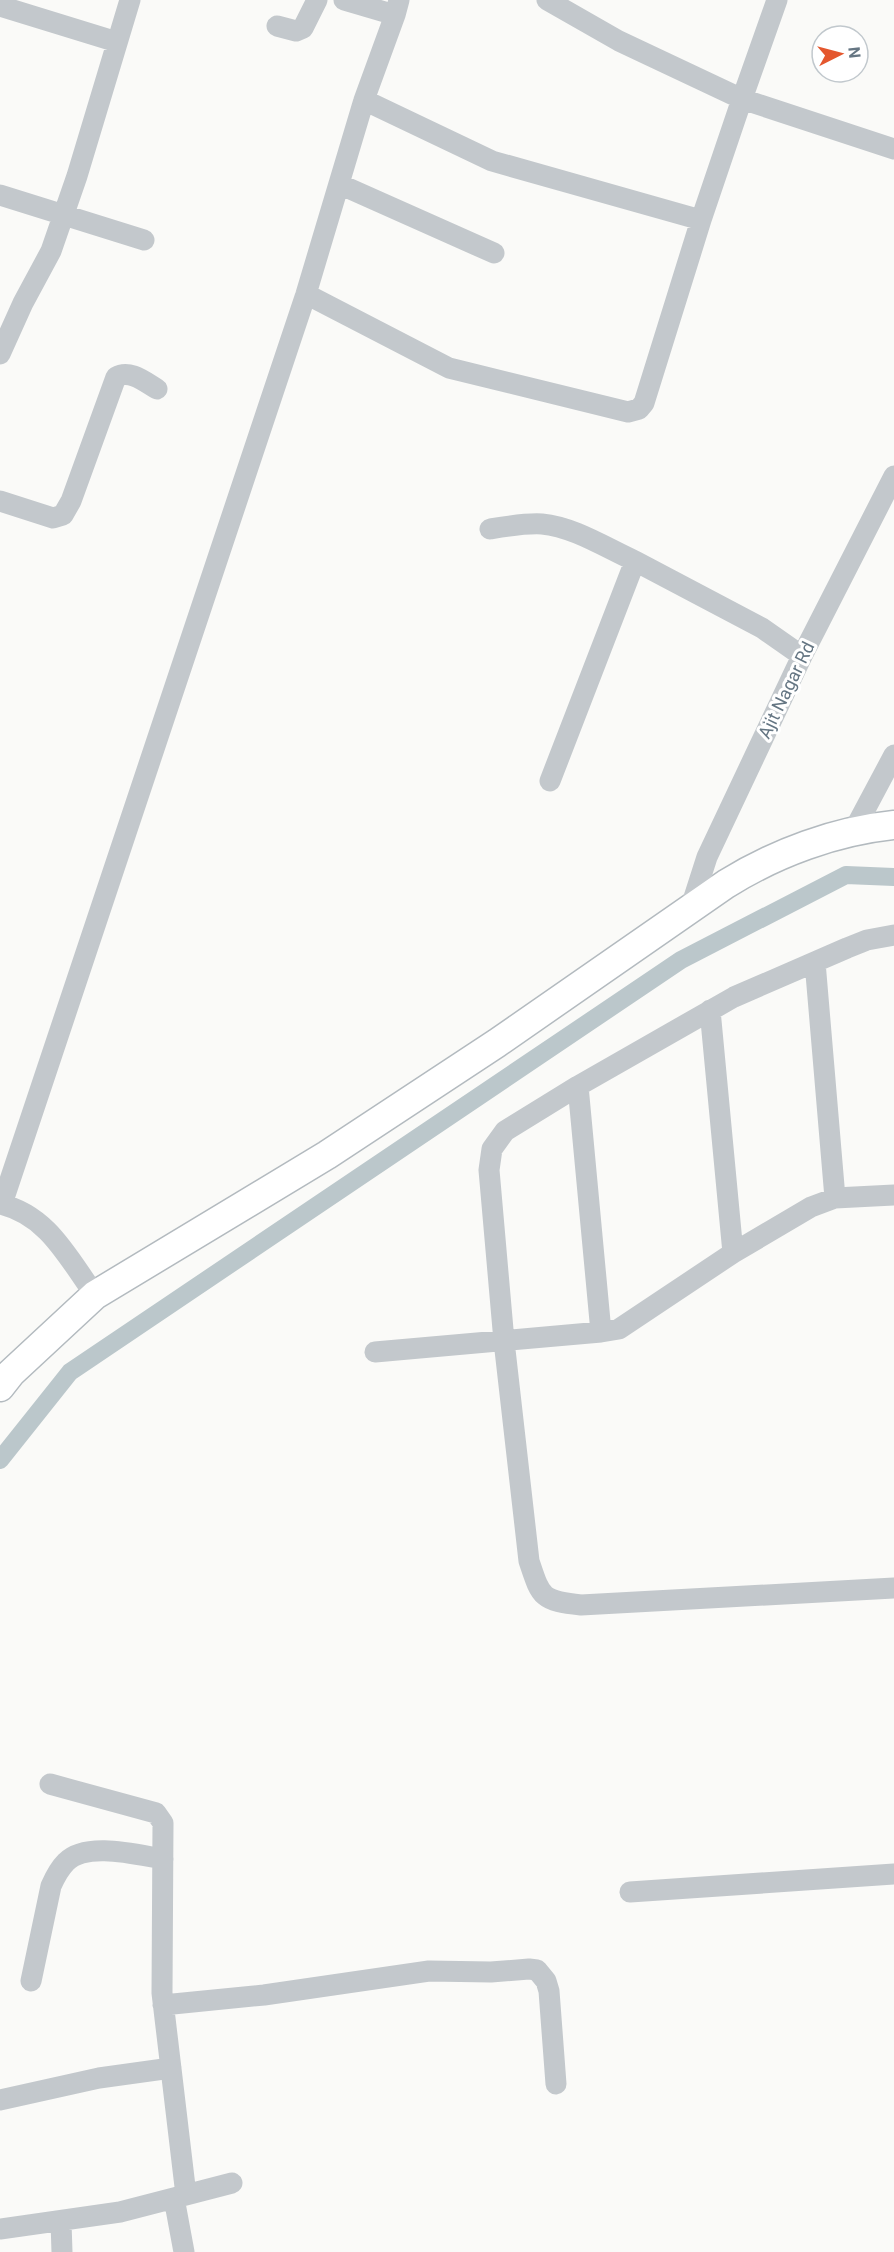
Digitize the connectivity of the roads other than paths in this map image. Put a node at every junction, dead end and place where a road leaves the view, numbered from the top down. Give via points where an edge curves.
1 (130, 0) edge
2 (317, 0) edge
3 (344, 0) edge
4 (547, 0) edge
5 (777, 0) edge
6 (0, 6) edge
7 (397, 7) edge
8 (277, 26) dead end
9 (117, 42) junction
10 (742, 99) junction
11 (364, 100) junction
12 (894, 149) edge
13 (339, 184) junction
14 (0, 195) edge
15 (63, 214) junction
16 (701, 220) junction
17 (144, 240) dead end
18 (494, 253) dead end
19 (306, 294) junction
20 (0, 354) edge
21 (157, 389) dead end
22 (894, 476) edge
23 (0, 501) edge
24 (490, 528) dead end
25 (635, 561) junction
26 (802, 656) junction
27 (894, 755) edge
28 (550, 781) dead end
29 (894, 825) edge
30 (853, 832) junction
31 (690, 910) junction
32 (894, 935) edge
33 (815, 962) junction
34 (710, 1010) junction
35 (578, 1086) junction
36 (894, 1195) edge
37 (835, 1198) junction
38 (1, 1204) edge
39 (733, 1253) junction
40 (95, 1296) junction
41 (601, 1332) junction
42 (504, 1341) junction
43 (375, 1352) dead end
44 (0, 1388) edge
45 (894, 1588) edge
46 (50, 1784) dead end
47 (163, 1859) junction
48 (894, 1874) edge
49 (630, 1892) dead end
50 (31, 1981) dead end
51 (163, 2005) junction
52 (171, 2068) junction
53 (556, 2084) dead end
54 (0, 2100) edge
55 (232, 2183) dead end
56 (180, 2197) junction
57 (61, 2222) junction
58 (0, 2229) edge
59 (62, 2252) edge
60 (184, 2252) edge

1 - 9 street
2 - 8 street via 299,30
3 - 7 street
4 - 10 street via 619,41
5 - 10 street
6 - 9 street
7 - 11 street
9 - 15 street
10 - 12 street
10 - 16 street
11 - 13 street
11 - 16 street via 492,161
13 - 18 street
13 - 19 street
14 - 15 street
15 - 17 street
15 - 20 street via 51,251
16 - 19 street via 644,403 634,411 449,368
19 - 38 street
21 - 23 street via 130,374 116,377 63,515 53,518
22 - 26 street, Ajit Nagar Rd
24 - 25 street via 545,525 576,534
25 - 26 street via 762,628
25 - 28 street
26 - 31 street, Ajit Nagar Rd via 706,857
27 - 30 street
29 - 30 street
30 - 31 street via 753,867
31 - 40 street via 327,1155
32 - 33 street via 867,940
33 - 34 street
33 - 37 street
34 - 35 street
34 - 39 street
35 - 41 street
35 - 42 street via 505,1131 492,1149 489,1170
36 - 37 street
37 - 39 street via 811,1207
38 - 40 street via 27,1213 41,1223
39 - 41 street via 631,1322
40 - 44 street via 11,1373
41 - 42 street
42 - 43 street
42 - 45 street via 529,1560 542,1593 550,1601 580,1605
46 - 47 street via 156,1813 163,1823
47 - 50 street via 100,1851 67,1860 51,1886
47 - 51 street
48 - 49 street
51 - 52 street
51 - 53 street via 429,1971 537,1970 549,1991
52 - 54 street via 99,2078
52 - 56 street
55 - 56 street
56 - 57 street
56 - 60 street
57 - 58 street
57 - 59 street

